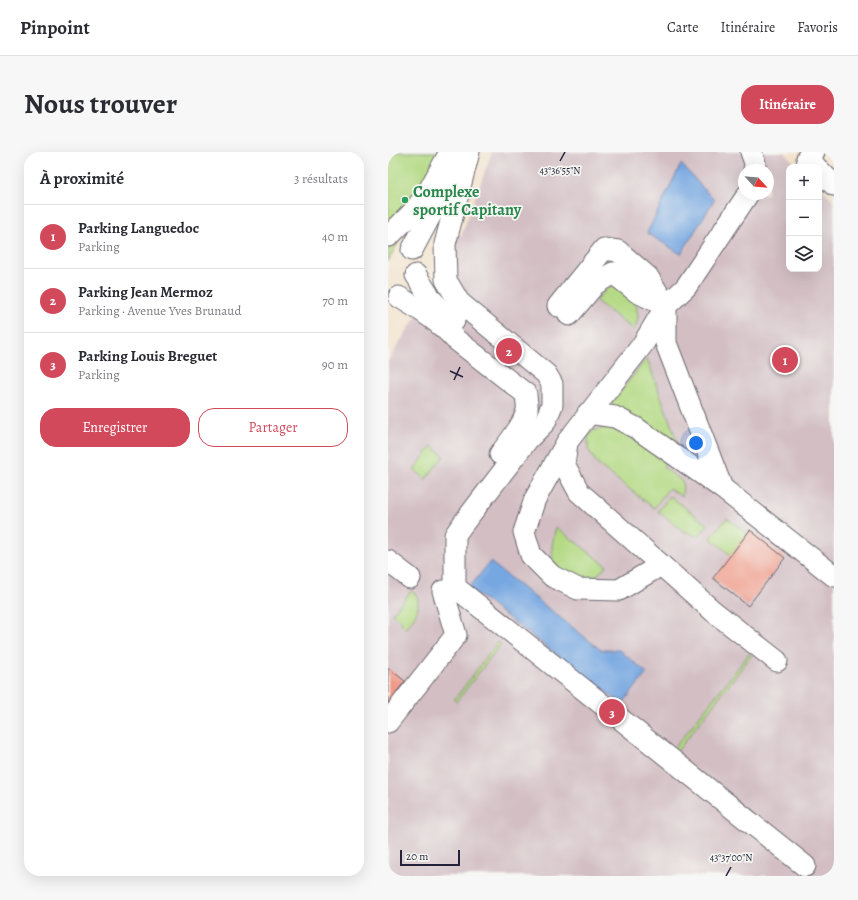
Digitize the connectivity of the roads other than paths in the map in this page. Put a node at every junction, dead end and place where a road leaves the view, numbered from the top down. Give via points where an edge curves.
1 (450, 152) edge
2 (464, 152) edge
3 (469, 152) edge
4 (751, 152) edge
5 (810, 160) edge
6 (755, 164) edge
7 (834, 184) edge
8 (744, 200) edge
9 (389, 236) edge
10 (412, 250) junction
11 (416, 275) junction
12 (394, 298) edge
13 (666, 306) junction
14 (564, 310) dead end
15 (588, 413) junction
16 (528, 439) junction
17 (567, 442) junction
18 (722, 488) junction
19 (388, 561) edge
20 (661, 565) junction
21 (834, 576) edge
22 (410, 578) dead end
23 (443, 591) junction
24 (777, 661) dead end
25 (388, 722) edge

1 - 9 street via 415,210
2 - 10 street
3 - 16 street via 445,244 446,280 459,302 546,374 552,384 552,405 545,422
4 - 6 street
5 - 7 street
8 - 13 street via 686,287
9 - 10 street via 398,238
10 - 11 street via 417,260
11 - 12 street via 415,282 408,290
11 - 16 street via 440,311 528,378 538,390 541,398
12 - 23 street via 418,308 526,394 527,409 510,441 445,524 440,536
13 - 14 street via 637,292 613,273 595,284
13 - 15 street via 643,344
13 - 18 street via 666,343
15 - 17 street
15 - 18 street via 615,417 636,428
16 - 23 street via 455,535 454,586 804,870
17 - 20 street via 564,464 580,492
17 - 20 street via 535,499 524,532 531,555 552,576 578,589 619,590
18 - 21 street
19 - 22 street
20 - 24 street
23 - 25 street via 456,635

